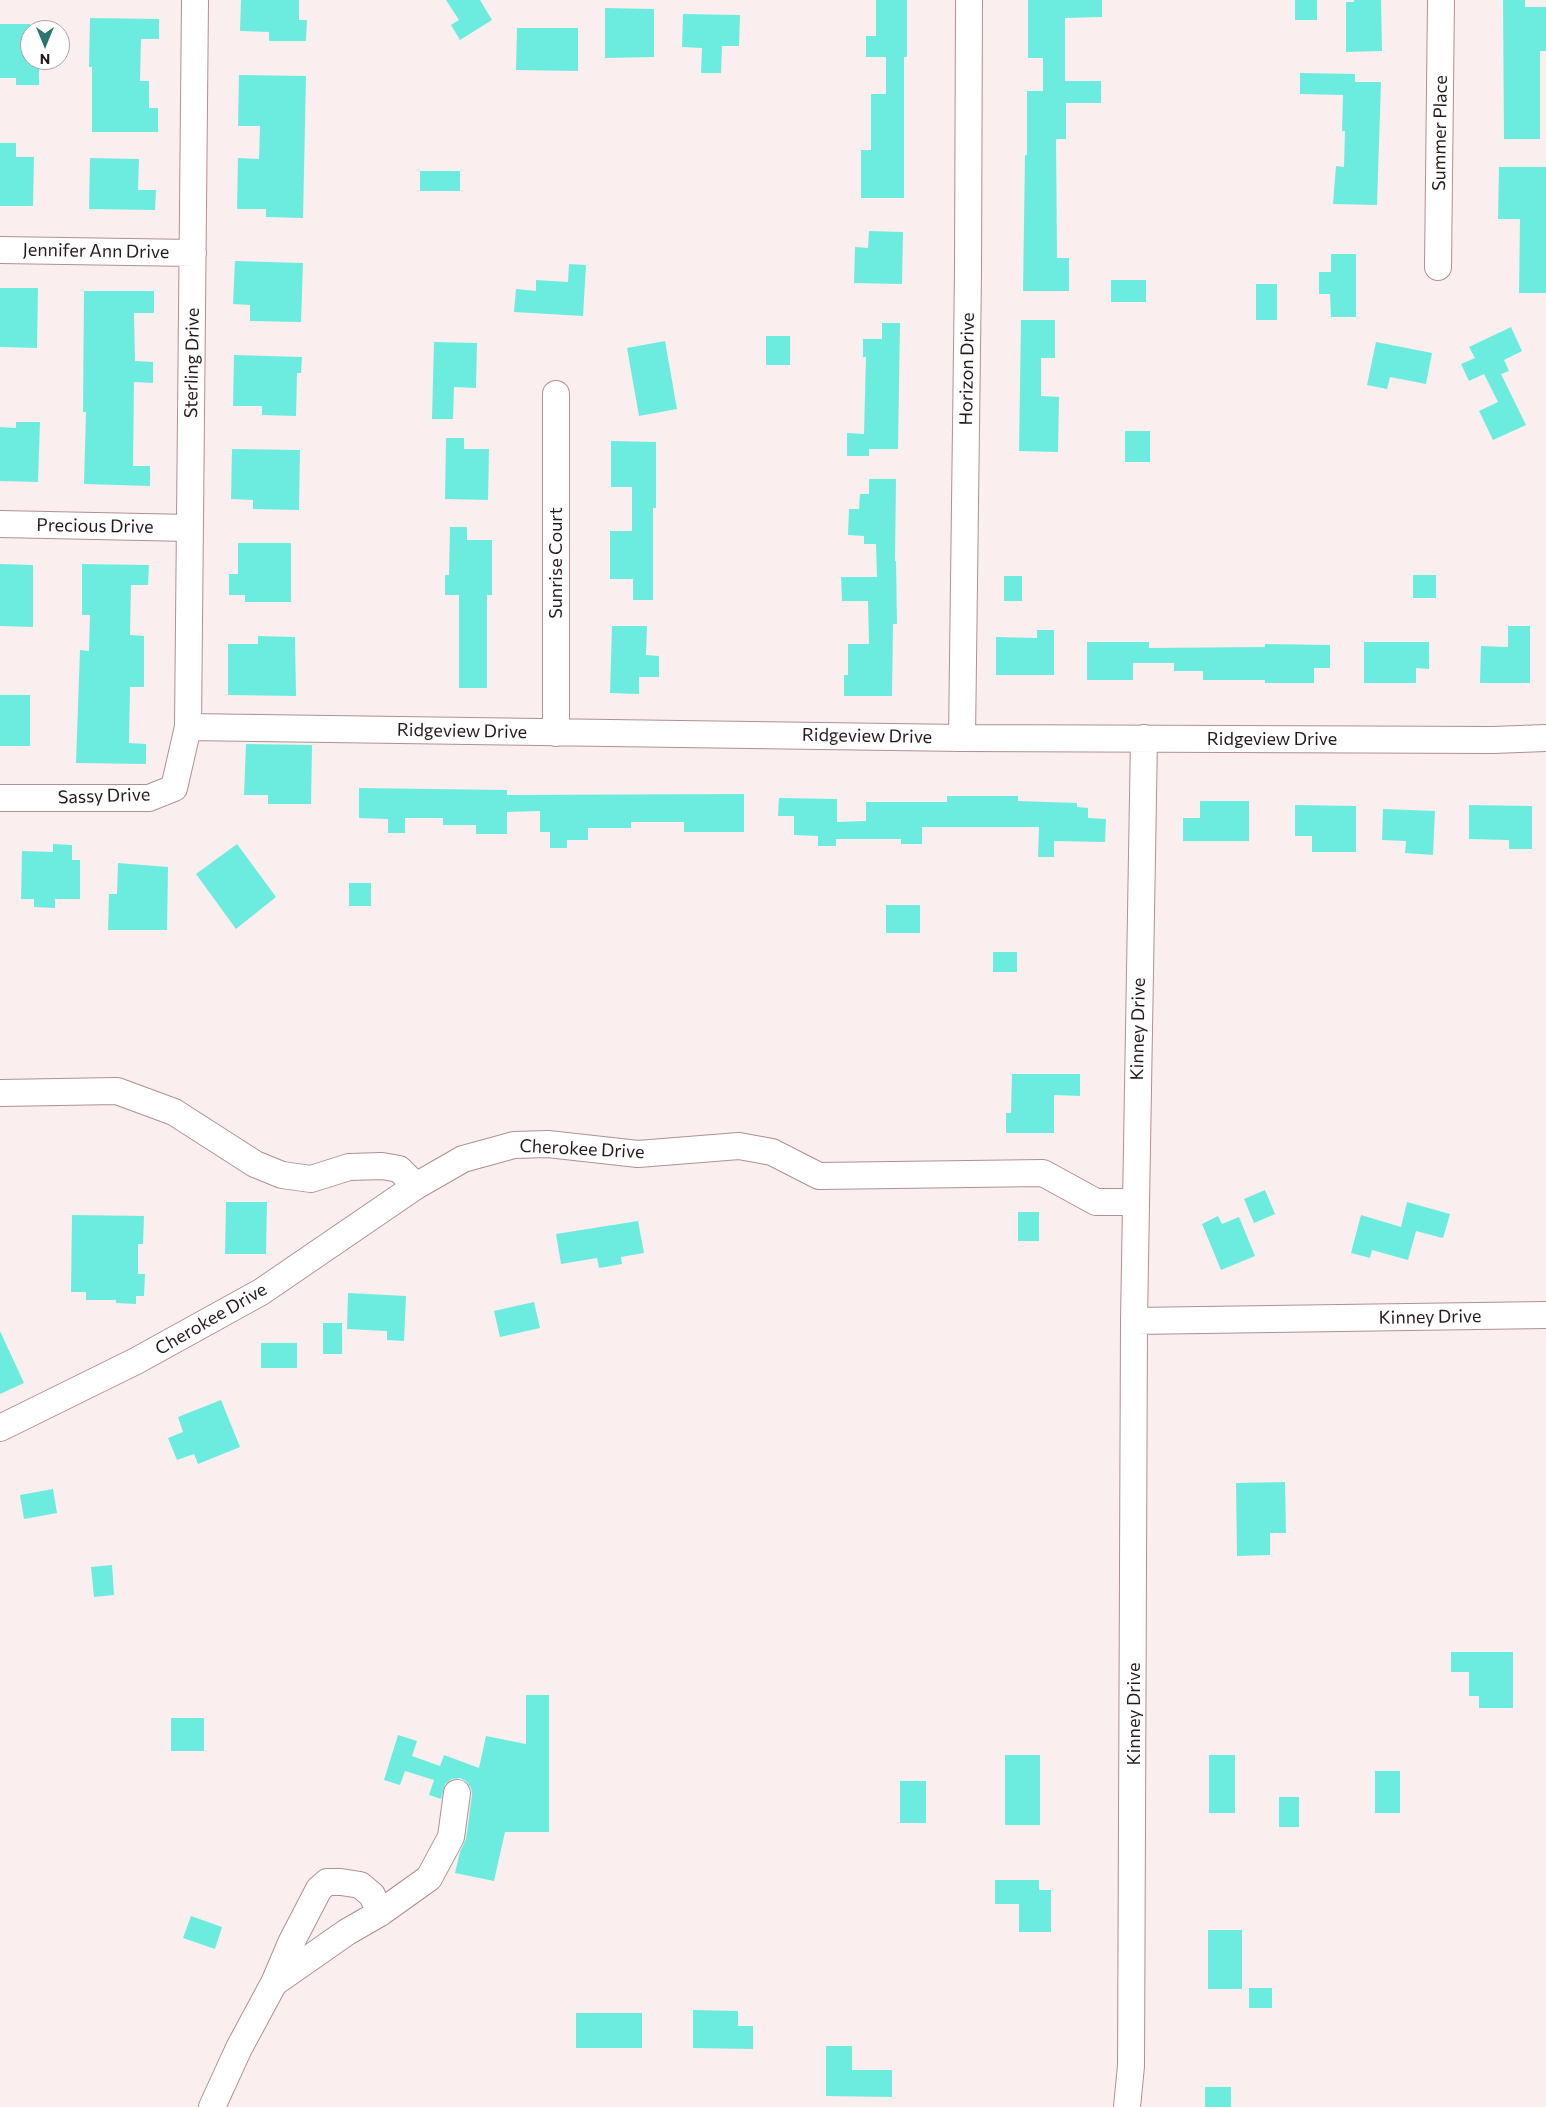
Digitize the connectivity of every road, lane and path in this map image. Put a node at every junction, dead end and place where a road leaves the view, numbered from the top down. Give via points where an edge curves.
1 (195, 0) edge
2 (969, 0) edge
3 (1441, 0) edge
4 (0, 250) edge
5 (193, 253) junction
6 (1438, 266) dead end
7 (556, 394) dead end
8 (0, 524) edge
9 (190, 528) junction
10 (188, 727) junction
11 (556, 733) junction
12 (962, 738) junction
13 (1144, 738) junction
14 (1546, 738) edge
15 (0, 798) edge
16 (0, 1092) edge
17 (416, 1186) junction
18 (1136, 1202) junction
19 (1546, 1315) edge
20 (1134, 1321) junction
21 (0, 1428) edge
22 (457, 1794) dead end
23 (380, 1913) junction
24 (274, 1983) junction
25 (212, 2107) edge
26 (1127, 2107) edge

1 - 5 street, Sterling Drive
2 - 12 street, Horizon Drive
3 - 6 street, Summer Place
4 - 5 street, Jennifer Ann Drive
5 - 9 street, Sterling Drive
7 - 11 street, Sunrise Court
8 - 9 street, Precious Drive
9 - 10 street, Sterling Drive
10 - 11 street, Ridgeview Drive
10 - 15 street, Sassy Drive via 174,788 149,798
11 - 12 street, Ridgeview Drive
12 - 13 street, Ridgeview Drive
13 - 14 street, Ridgeview Drive
13 - 18 street, Kinney Drive
16 - 17 street via 117,1091 174,1112 255,1164 282,1175 311,1180 349,1167 382,1166 399,1169
17 - 18 street, Cherokee Drive via 464,1159 514,1145 548,1144 638,1154 739,1146 772,1152 819,1176 1043,1173 1096,1202
17 - 21 street, Cherokee Drive via 261,1292 136,1361
18 - 20 street, Kinney Drive
19 - 20 street, Kinney Drive
20 - 26 street, Kinney Drive via 1131,2066
22 - 23 street via 451,1837 429,1878
23 - 24 street
23 - 24 street via 372,1895 360,1885 327,1882 319,1889
24 - 25 street

